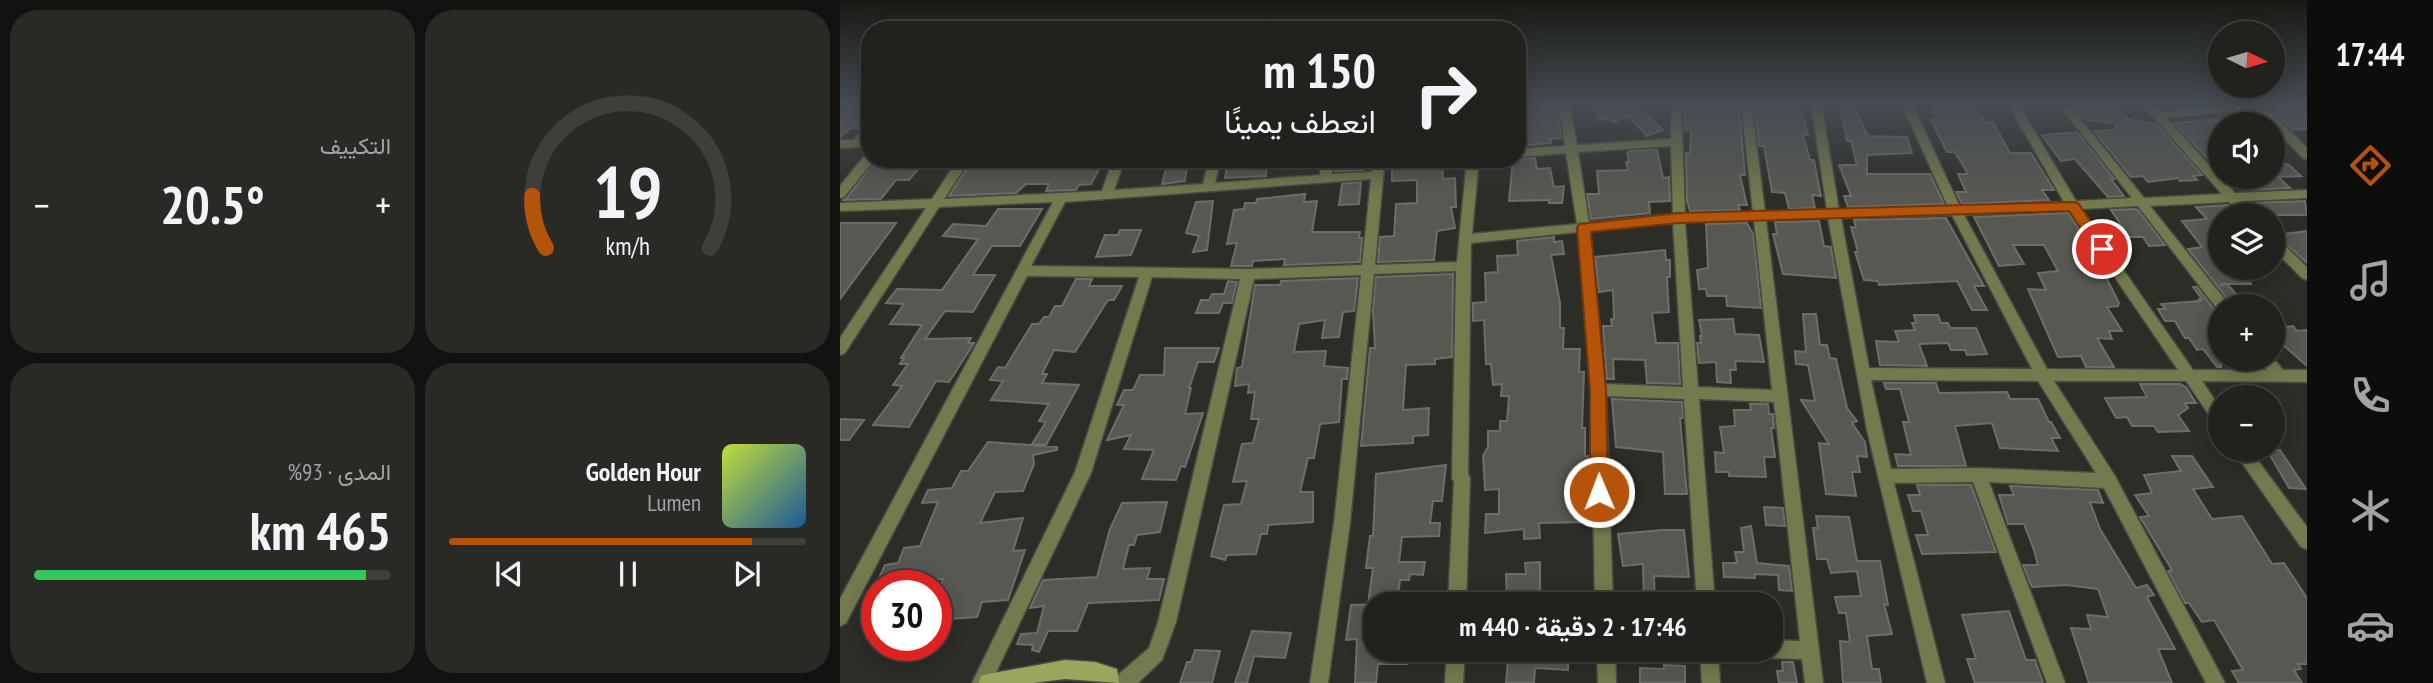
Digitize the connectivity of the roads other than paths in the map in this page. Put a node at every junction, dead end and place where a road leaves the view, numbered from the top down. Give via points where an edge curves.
1 (1569, 134) edge
2 (1676, 134) edge
3 (1750, 134) edge
4 (1821, 134) edge
5 (1921, 134) edge
6 (2031, 134) edge
7 (2088, 134) edge
8 (2174, 134) edge
9 (2286, 134) edge
10 (1676, 142) junction
11 (861, 143) edge
12 (840, 144) edge
13 (1571, 151) junction
14 (1526, 153) edge
15 (2307, 155) edge
16 (861, 168) edge
17 (958, 168) edge
18 (1116, 168) edge
19 (1213, 168) edge
20 (1326, 168) edge
21 (1369, 168) edge
22 (1378, 168) edge
23 (1472, 168) edge
24 (1325, 178) junction
25 (1208, 188) junction
26 (840, 194) edge
27 (1107, 194) junction
28 (2307, 194) edge
29 (2230, 197) junction
30 (1061, 198) junction
31 (2236, 203) edge
32 (933, 204) junction
33 (2144, 204) junction
34 (2073, 206) junction
35 (840, 207) edge
36 (1956, 211) junction
37 (1833, 214) junction
38 (1760, 216) junction
39 (1679, 218) junction
40 (1584, 228) junction
41 (1464, 239) junction
42 (2285, 253) edge
43 (1463, 266) junction
44 (1367, 269) junction
45 (1021, 271) junction
46 (1147, 273) junction
47 (1248, 274) junction
48 (2307, 275) edge
49 (2214, 294) edge
50 (840, 349) edge
51 (2275, 371) edge
52 (1864, 374) junction
53 (2278, 375) junction
54 (2043, 376) junction
55 (2188, 376) junction
56 (2307, 376) edge
57 (1598, 390) junction
58 (1691, 393) junction
59 (1780, 396) junction
60 (2208, 403) edge
61 (2250, 462) edge
62 (1978, 475) junction
63 (1885, 476) junction
64 (2109, 481) junction
65 (2307, 541) edge
66 (1457, 592) edge
67 (1604, 592) edge
68 (1705, 592) edge
69 (840, 617) edge
70 (1783, 649) edge
71 (1808, 650) junction
72 (1455, 662) edge
73 (1606, 662) edge
74 (1710, 662) edge
75 (981, 683) edge
76 (988, 683) edge
77 (1110, 683) edge
78 (1124, 683) edge
79 (1319, 683) edge
80 (1454, 683) edge
81 (1607, 683) edge
82 (1712, 683) edge
83 (1814, 683) edge
84 (1936, 683) edge
85 (2056, 683) edge
86 (2216, 683) edge

1 - 13 street
2 - 10 street
3 - 38 street
4 - 37 street
5 - 36 street
6 - 34 street
7 - 33 street
8 - 29 street
9 - 15 street
10 - 13 street
10 - 39 street
11 - 12 street
13 - 14 street
13 - 40 street
16 - 26 street
17 - 32 street
18 - 27 street
19 - 25 street
20 - 24 street
21 - 24 street
22 - 44 street
23 - 41 street
24 - 25 street
25 - 27 street
27 - 30 street
28 - 29 street
29 - 31 street
29 - 33 street
30 - 32 street
30 - 45 street
32 - 35 street
32 - 50 street
33 - 34 street
33 - 49 street
34 - 36 street
34 - 55 street
36 - 37 street
36 - 54 street
37 - 38 street
37 - 52 street
38 - 39 street
38 - 59 street
39 - 40 street
39 - 58 street
40 - 41 street
40 - 57 street
41 - 43 street
42 - 48 street
43 - 44 street
43 - 66 street
44 - 47 street
44 - 79 street via 1342,523
45 - 46 street
45 - 69 street
46 - 47 street
46 - 75 street via 1083,473
47 - 78 street via 1167,622 1156,654
51 - 53 street
52 - 54 street
52 - 63 street
53 - 55 street
53 - 56 street
54 - 55 street
54 - 64 street
55 - 60 street
57 - 58 street
57 - 67 street
58 - 59 street
58 - 68 street
59 - 71 street
61 - 65 street
62 - 63 street
62 - 64 street
62 - 85 street
63 - 84 street
64 - 86 street
70 - 71 street
71 - 83 street
72 - 80 street
73 - 81 street
74 - 82 street
76 - 77 street via 1082,669 1110,676

